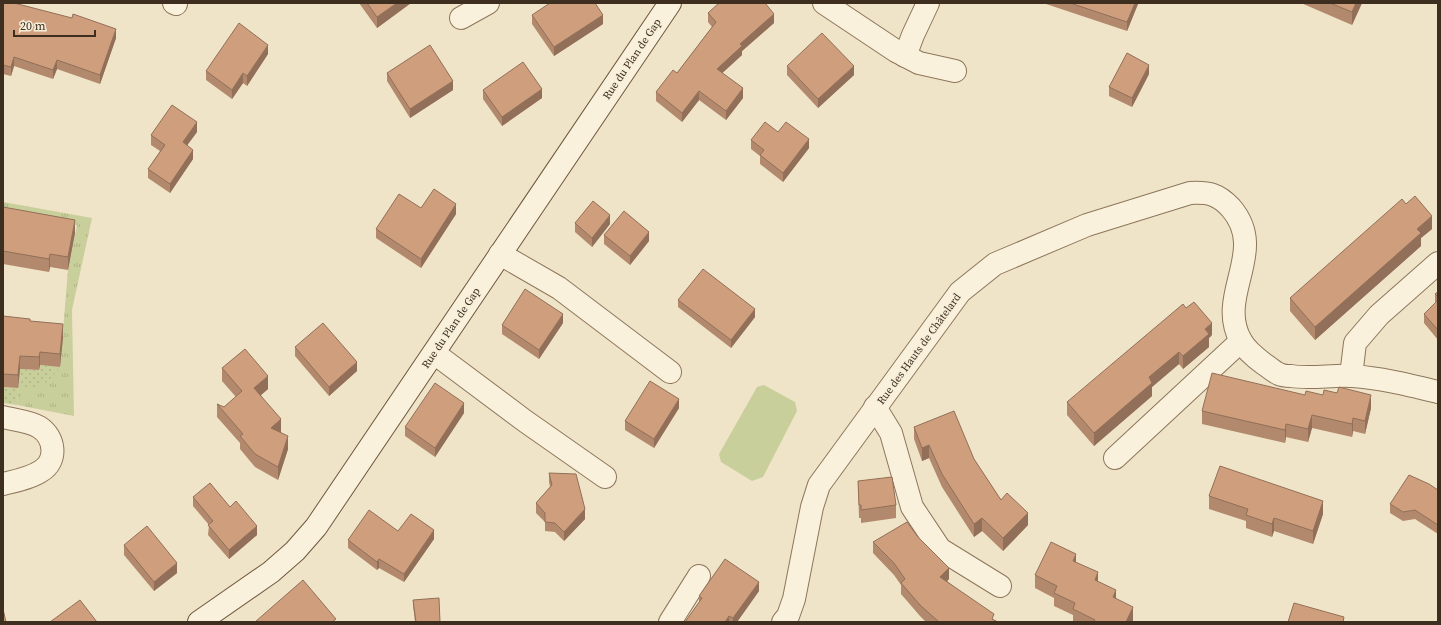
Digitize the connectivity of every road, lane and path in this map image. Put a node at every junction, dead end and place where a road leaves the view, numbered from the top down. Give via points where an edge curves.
1 (488, 3) edge
2 (670, 3) edge
3 (824, 3) edge
4 (928, 3) edge
5 (461, 18) dead end
6 (905, 56) junction
7 (955, 71) dead end
8 (500, 254) junction
9 (1438, 263) edge
10 (1241, 341) junction
11 (434, 353) junction
12 (670, 372) dead end
13 (1351, 376) junction
14 (1438, 392) edge
15 (876, 407) junction
16 (3, 417) edge
17 (1115, 458) dead end
18 (605, 477) dead end
19 (3, 484) edge
20 (699, 576) dead end
21 (1000, 586) dead end
22 (199, 622) edge
23 (670, 622) edge
24 (783, 622) edge

1 - 5 street
2 - 8 street, Rue du Plan de Gap
3 - 6 street
4 - 6 street
6 - 7 street via 919,63
8 - 11 street, Rue du Plan de Gap
8 - 12 street via 559,288
9 - 13 street via 1379,315 1355,343
10 - 13 street, Rue des Hauts de Châtelard via 1257,359 1280,374 1302,378
10 - 15 street, Rue des Hauts de Châtelard via 1233,322 1233,304 1245,256 1246,239 1235,213 1224,201 1208,192 1190,193 1087,225 995,264 960,292
10 - 17 street
11 - 18 street
11 - 22 street, Rue du Plan de Gap via 316,527 295,552 271,572
13 - 14 street, Rue des Hauts de Châtelard
15 - 21 street via 891,433 912,507 940,549
15 - 24 street, Rue des Hauts de Châtelard via 819,485 812,507 794,599
16 - 19 street via 38,427 51,440 53,449 48,465 41,471 21,480
20 - 23 street

